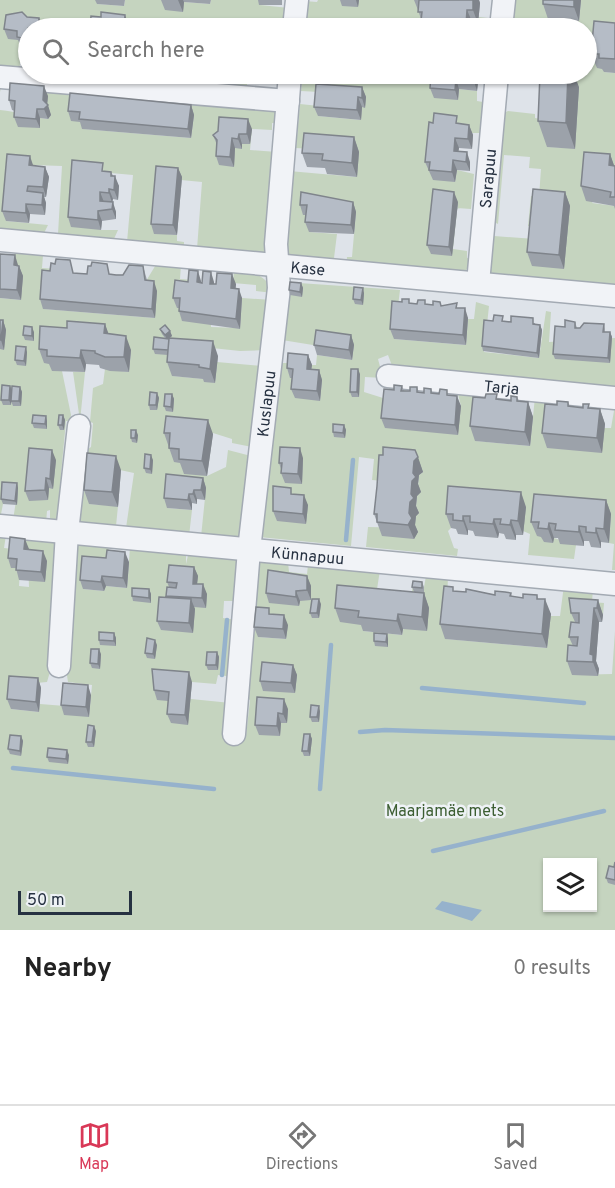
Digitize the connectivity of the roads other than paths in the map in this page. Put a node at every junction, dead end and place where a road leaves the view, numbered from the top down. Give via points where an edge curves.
1 (297, 0) edge
2 (504, 0) edge
3 (295, 18) edge
4 (502, 18) edge
5 (0, 77) edge
6 (18, 78) edge
7 (84, 84) edge
8 (289, 84) edge
9 (496, 84) edge
10 (288, 101) junction
11 (0, 240) edge
12 (277, 267) junction
13 (478, 283) junction
14 (615, 296) edge
15 (388, 376) dead end
16 (615, 398) edge
17 (79, 426) dead end
18 (0, 526) edge
19 (67, 532) junction
20 (249, 550) junction
21 (615, 584) edge
22 (59, 666) dead end
23 (234, 734) dead end

1 - 3 street
2 - 4 street
5 - 6 street
7 - 10 street
8 - 10 street, Kuslapuu
9 - 13 street, Sarapuu
10 - 12 street, Kuslapuu
11 - 12 street, Kase
12 - 13 street, Kase
12 - 20 street, Kuslapuu via 279,288
13 - 14 street, Kase
15 - 16 street, Tarja
17 - 19 street
18 - 19 street, Künnapuu
19 - 20 street, Künnapuu
19 - 22 street
20 - 21 street, Künnapuu
20 - 23 street, Kuslapuu

